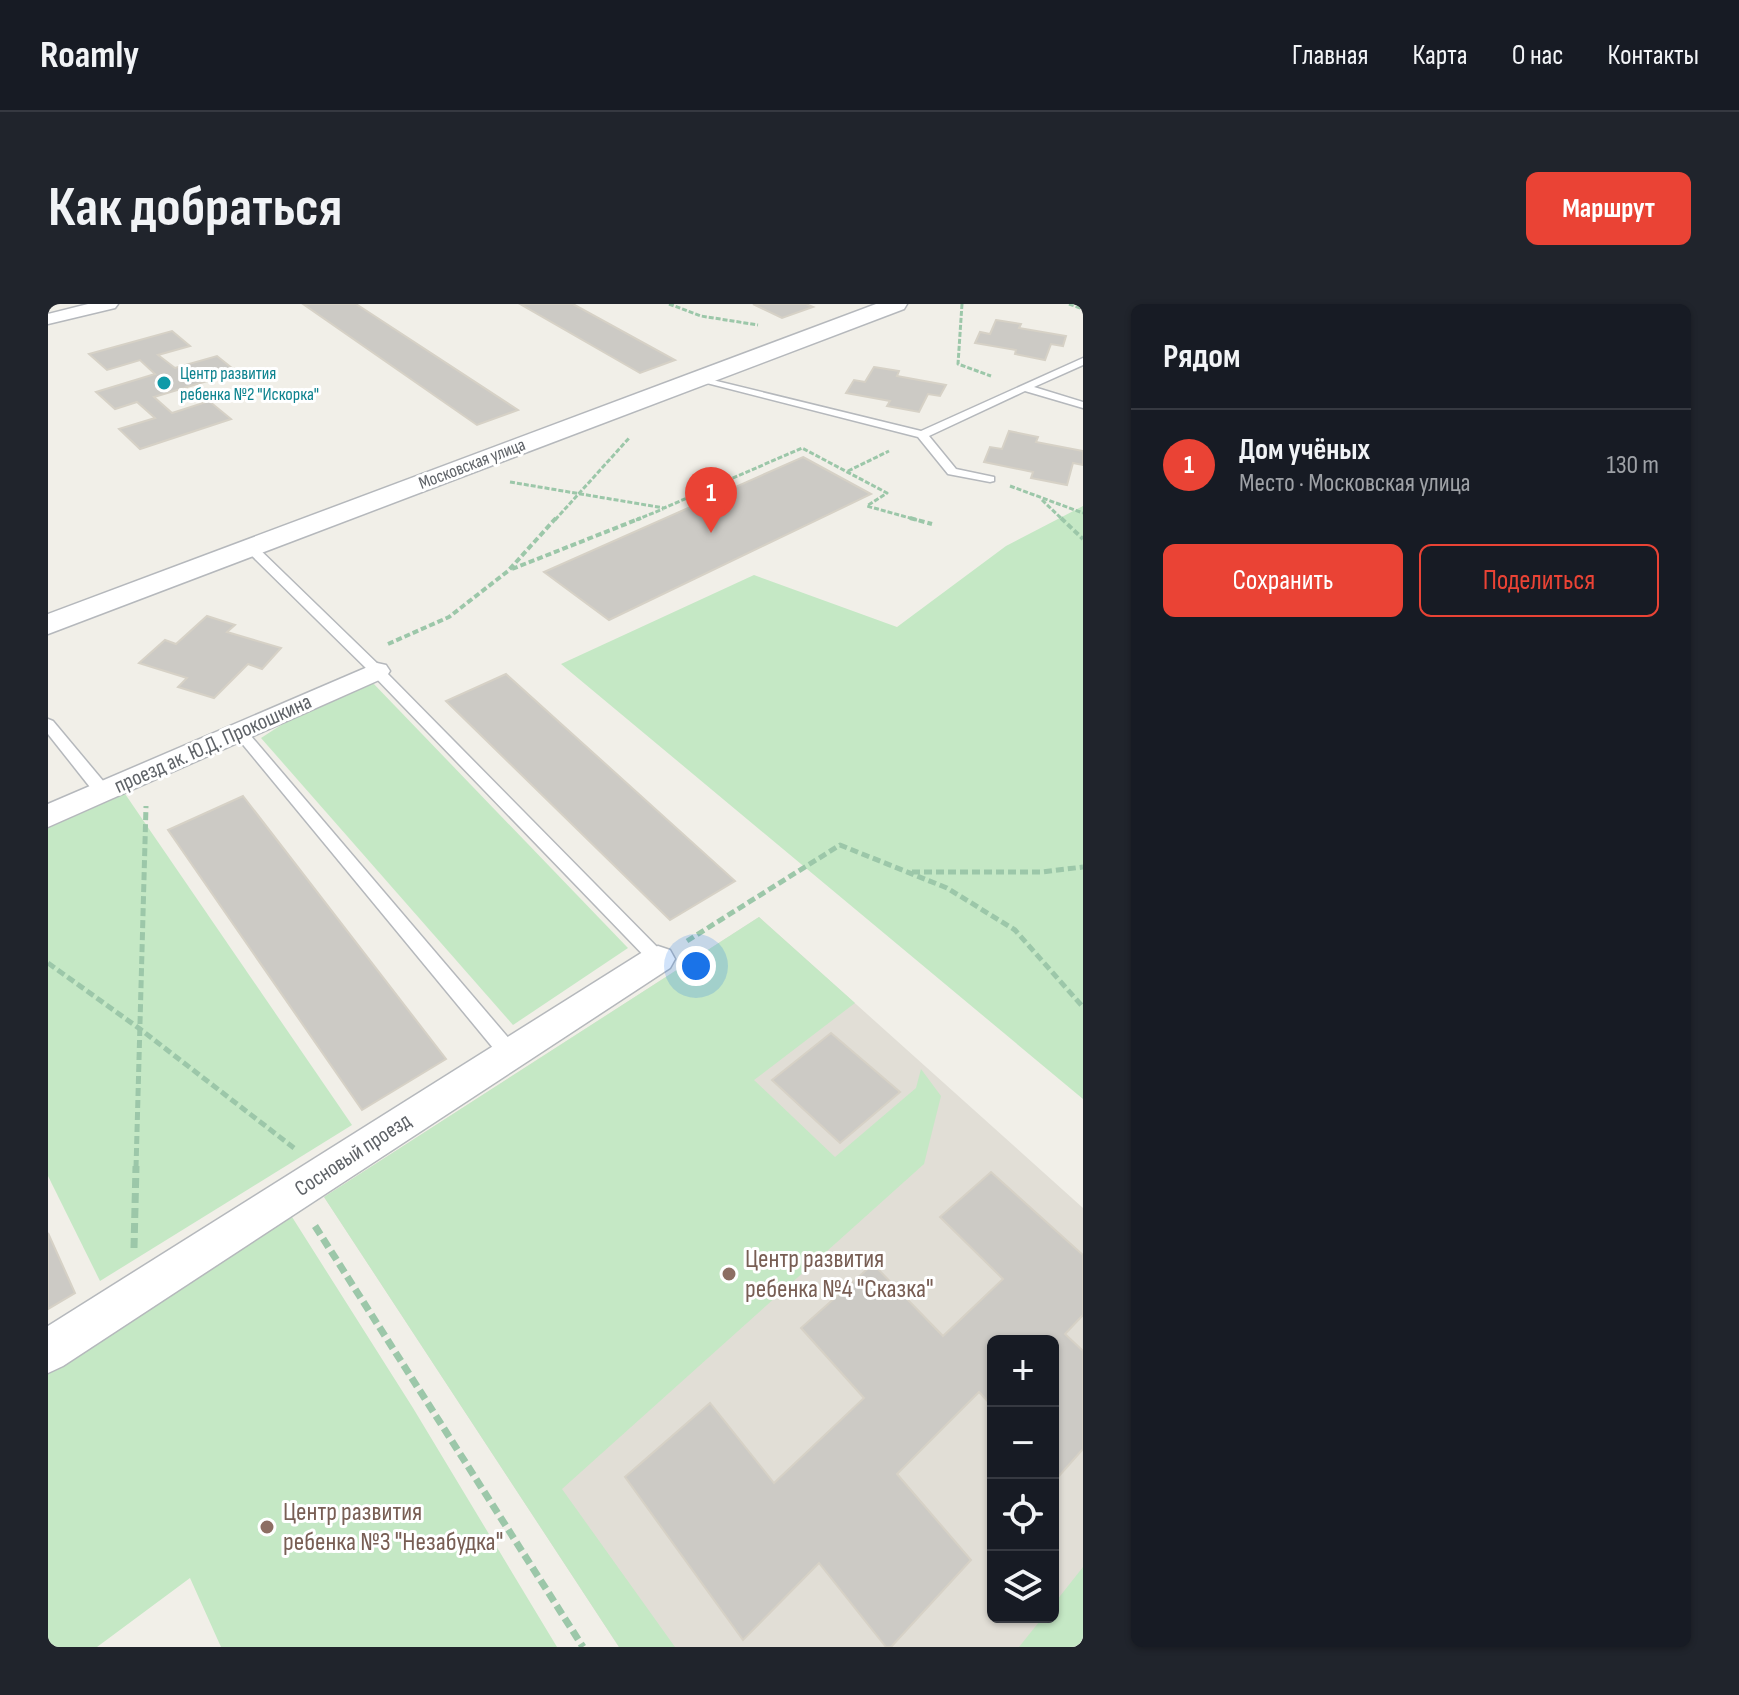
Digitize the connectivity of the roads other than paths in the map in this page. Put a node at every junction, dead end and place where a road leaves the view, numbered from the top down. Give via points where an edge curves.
1 (109, 304) edge
2 (896, 304) edge
3 (48, 319) edge
4 (1083, 361) edge
5 (696, 379) junction
6 (1025, 388) junction
7 (1083, 405) edge
8 (922, 435) junction
9 (990, 479) road end
10 (251, 548) junction
11 (48, 625) edge
12 (370, 663) junction
13 (48, 724) edge
14 (240, 732) junction
15 (103, 792) junction
16 (48, 816) edge
17 (658, 959) joint
18 (510, 1054) junction
19 (48, 1351) edge

1 - 3 street
2 - 5 street, Московская улица
4 - 6 lane
5 - 8 lane
5 - 10 street, Московская улица
6 - 7 lane
6 - 8 lane
8 - 9 lane via 952,472
10 - 11 street, Московская улица
10 - 12 lane
12 - 14 street, проезд ак. Ю.Д. Прокошкина
12 - 17 lane
13 - 15 lane
14 - 15 street, проезд ак. Ю.Д. Прокошкина
14 - 18 lane
15 - 16 street, проезд ак. Ю.Д. Прокошкина
17 - 18 street, Сосновый проезд
18 - 19 street, Сосновый проезд

